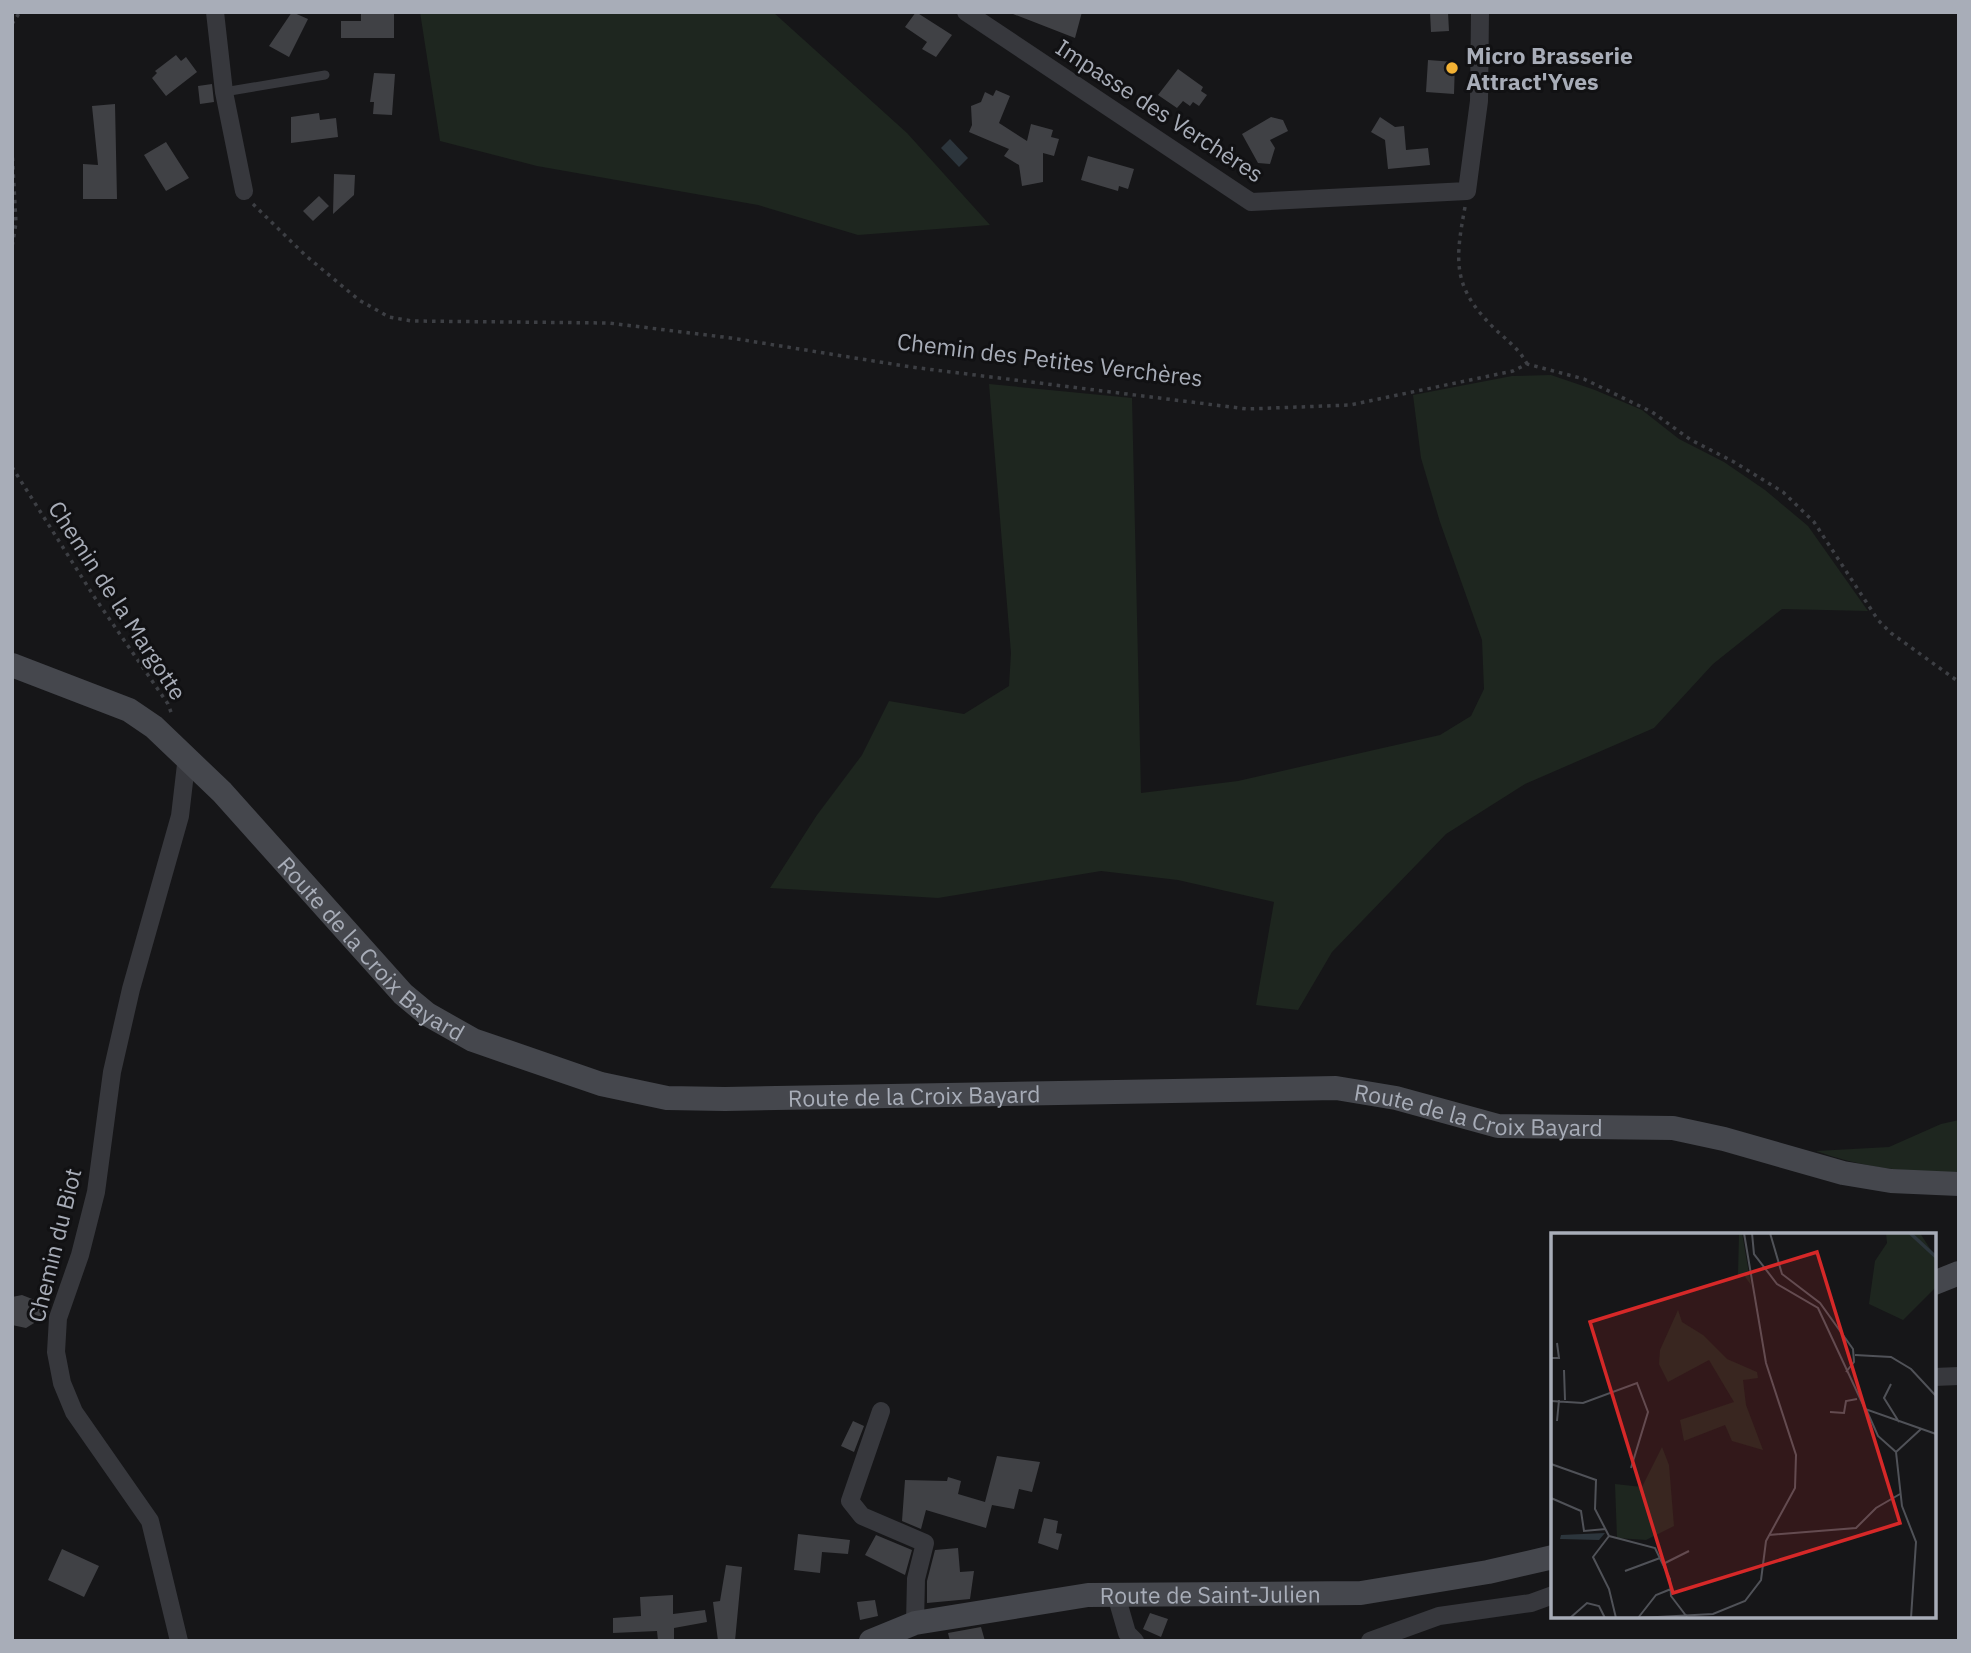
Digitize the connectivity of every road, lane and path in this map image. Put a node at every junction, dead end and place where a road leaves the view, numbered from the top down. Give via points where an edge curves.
1 (20, 12) edge
2 (215, 12) edge
3 (967, 12) edge
4 (1480, 12) edge
5 (12, 24) edge
6 (325, 75) dead end
7 (225, 92) junction
8 (12, 149) edge
9 (244, 191) joint
10 (1467, 191) junction
11 (12, 247) edge
12 (1527, 364) junction
13 (12, 467) edge
14 (12, 665) edge
15 (1959, 681) edge
16 (173, 717) dead end
17 (187, 756) junction
18 (1959, 1184) edge
19 (1959, 1273) edge
20 (1936, 1282) edge
21 (1959, 1376) edge
22 (1936, 1377) edge
23 (881, 1411) dead end
24 (1551, 1557) edge
25 (1115, 1595) junction
26 (1551, 1596) edge
27 (915, 1623) junction
28 (179, 1641) edge
29 (870, 1641) edge
30 (1135, 1641) edge
31 (1370, 1641) edge

1 - 5 path
2 - 7 street
3 - 10 street, Impasse des Verchères via 1251,202
4 - 10 street via 1479,101
6 - 7 lane
7 - 9 street
8 - 11 path via 16,223
9 - 12 path, Chemin des Petites Verchères via 257,210 359,300 389,317 412,321 609,323 1247,409 1350,405 1513,371
10 - 12 path via 1460,235 1460,281 1472,306
12 - 15 path via 1584,379 1652,412 1691,440 1783,492 1814,522 1878,620
13 - 16 path, Chemin de la Margotte
14 - 17 main road, Route de la Croix Bayard via 129,710
17 - 18 main road, Route de la Croix Bayard via 402,994 427,1014 491,1048 634,1093 725,1099 1336,1088 1396,1098 1498,1126 1673,1128 1843,1173
17 - 28 street, Chemin du Biot via 180,816 131,989 112,1072 96,1192 58,1318 56,1352 74,1412 150,1521
19 - 20 main road
21 - 22 street
23 - 27 street via 850,1501 862,1516 925,1543 916,1579
24 - 25 main road, Route de Saint-Julien via 1361,1593
25 - 27 main road, Route de Saint-Julien via 1088,1595
25 - 30 street via 1127,1633
26 - 31 street via 1531,1603 1439,1616
27 - 29 main road, Route de Saint-Julien

